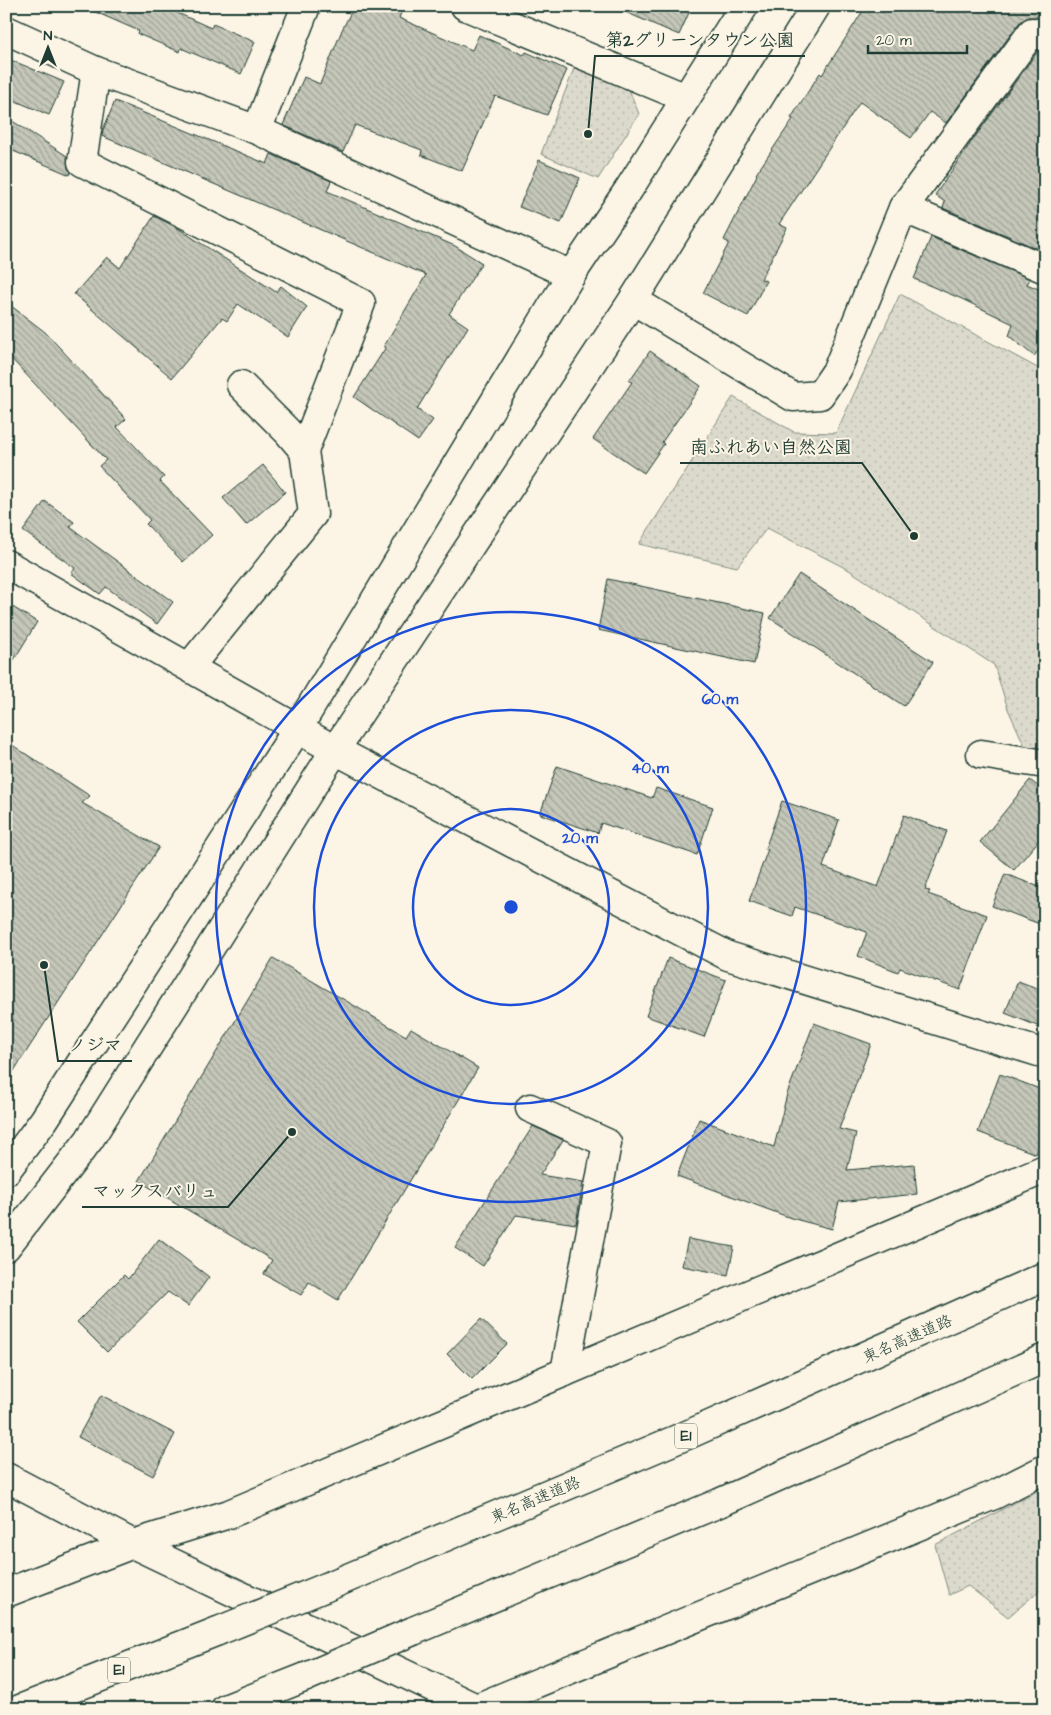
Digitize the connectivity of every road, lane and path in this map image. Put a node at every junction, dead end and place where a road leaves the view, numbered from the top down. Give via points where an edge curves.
1 (306, 6) edge
2 (465, 6) edge
3 (744, 6) edge
4 (816, 6) edge
5 (6, 30) edge
6 (1045, 37) edge
7 (96, 71) junction
8 (686, 98) junction
9 (257, 130) junction
10 (903, 208) junction
11 (1045, 269) edge
12 (571, 275) junction
13 (633, 300) junction
14 (241, 386) dead end
15 (304, 452) junction
16 (6, 564) edge
17 (190, 666) junction
18 (298, 728) junction
19 (335, 750) junction
20 (980, 754) dead end
21 (1045, 764) edge
22 (1045, 1054) edge
23 (530, 1108) dead end
24 (1045, 1169) edge
25 (6, 1171) edge
26 (6, 1247) edge
27 (1045, 1276) edge
28 (1045, 1358) edge
29 (566, 1372) junction
30 (1045, 1469) edge
31 (6, 1477) edge
32 (134, 1544) junction
33 (6, 1593) edge
34 (476, 1708) edge
35 (20, 1709) edge
36 (224, 1709) edge

1 - 9 main road
2 - 8 main road
3 - 8 main road
4 - 13 main road
5 - 7 main road
6 - 10 main road via 1032,32
7 - 9 main road
7 - 15 main road via 82,162 361,302
8 - 12 main road
9 - 12 main road
10 - 11 main road
10 - 13 main road via 837,370 820,395 793,398
12 - 18 main road
13 - 19 main road
14 - 15 main road
15 - 17 main road via 313,514
16 - 17 main road
17 - 18 main road
18 - 19 main road
18 - 25 main road via 44,1120
19 - 22 main road via 728,956
19 - 26 main road via 89,1140
20 - 21 main road
23 - 29 main road via 607,1143
24 - 29 main road
27 - 35 main road, 東名高速道路 / E1, bridge via 694,1432 324,1588
28 - 36 main road, bridge via 719,1503
29 - 32 main road via 229,1514
30 - 34 main road via 994,1495
31 - 32 main road
32 - 33 main road
32 - 34 main road

